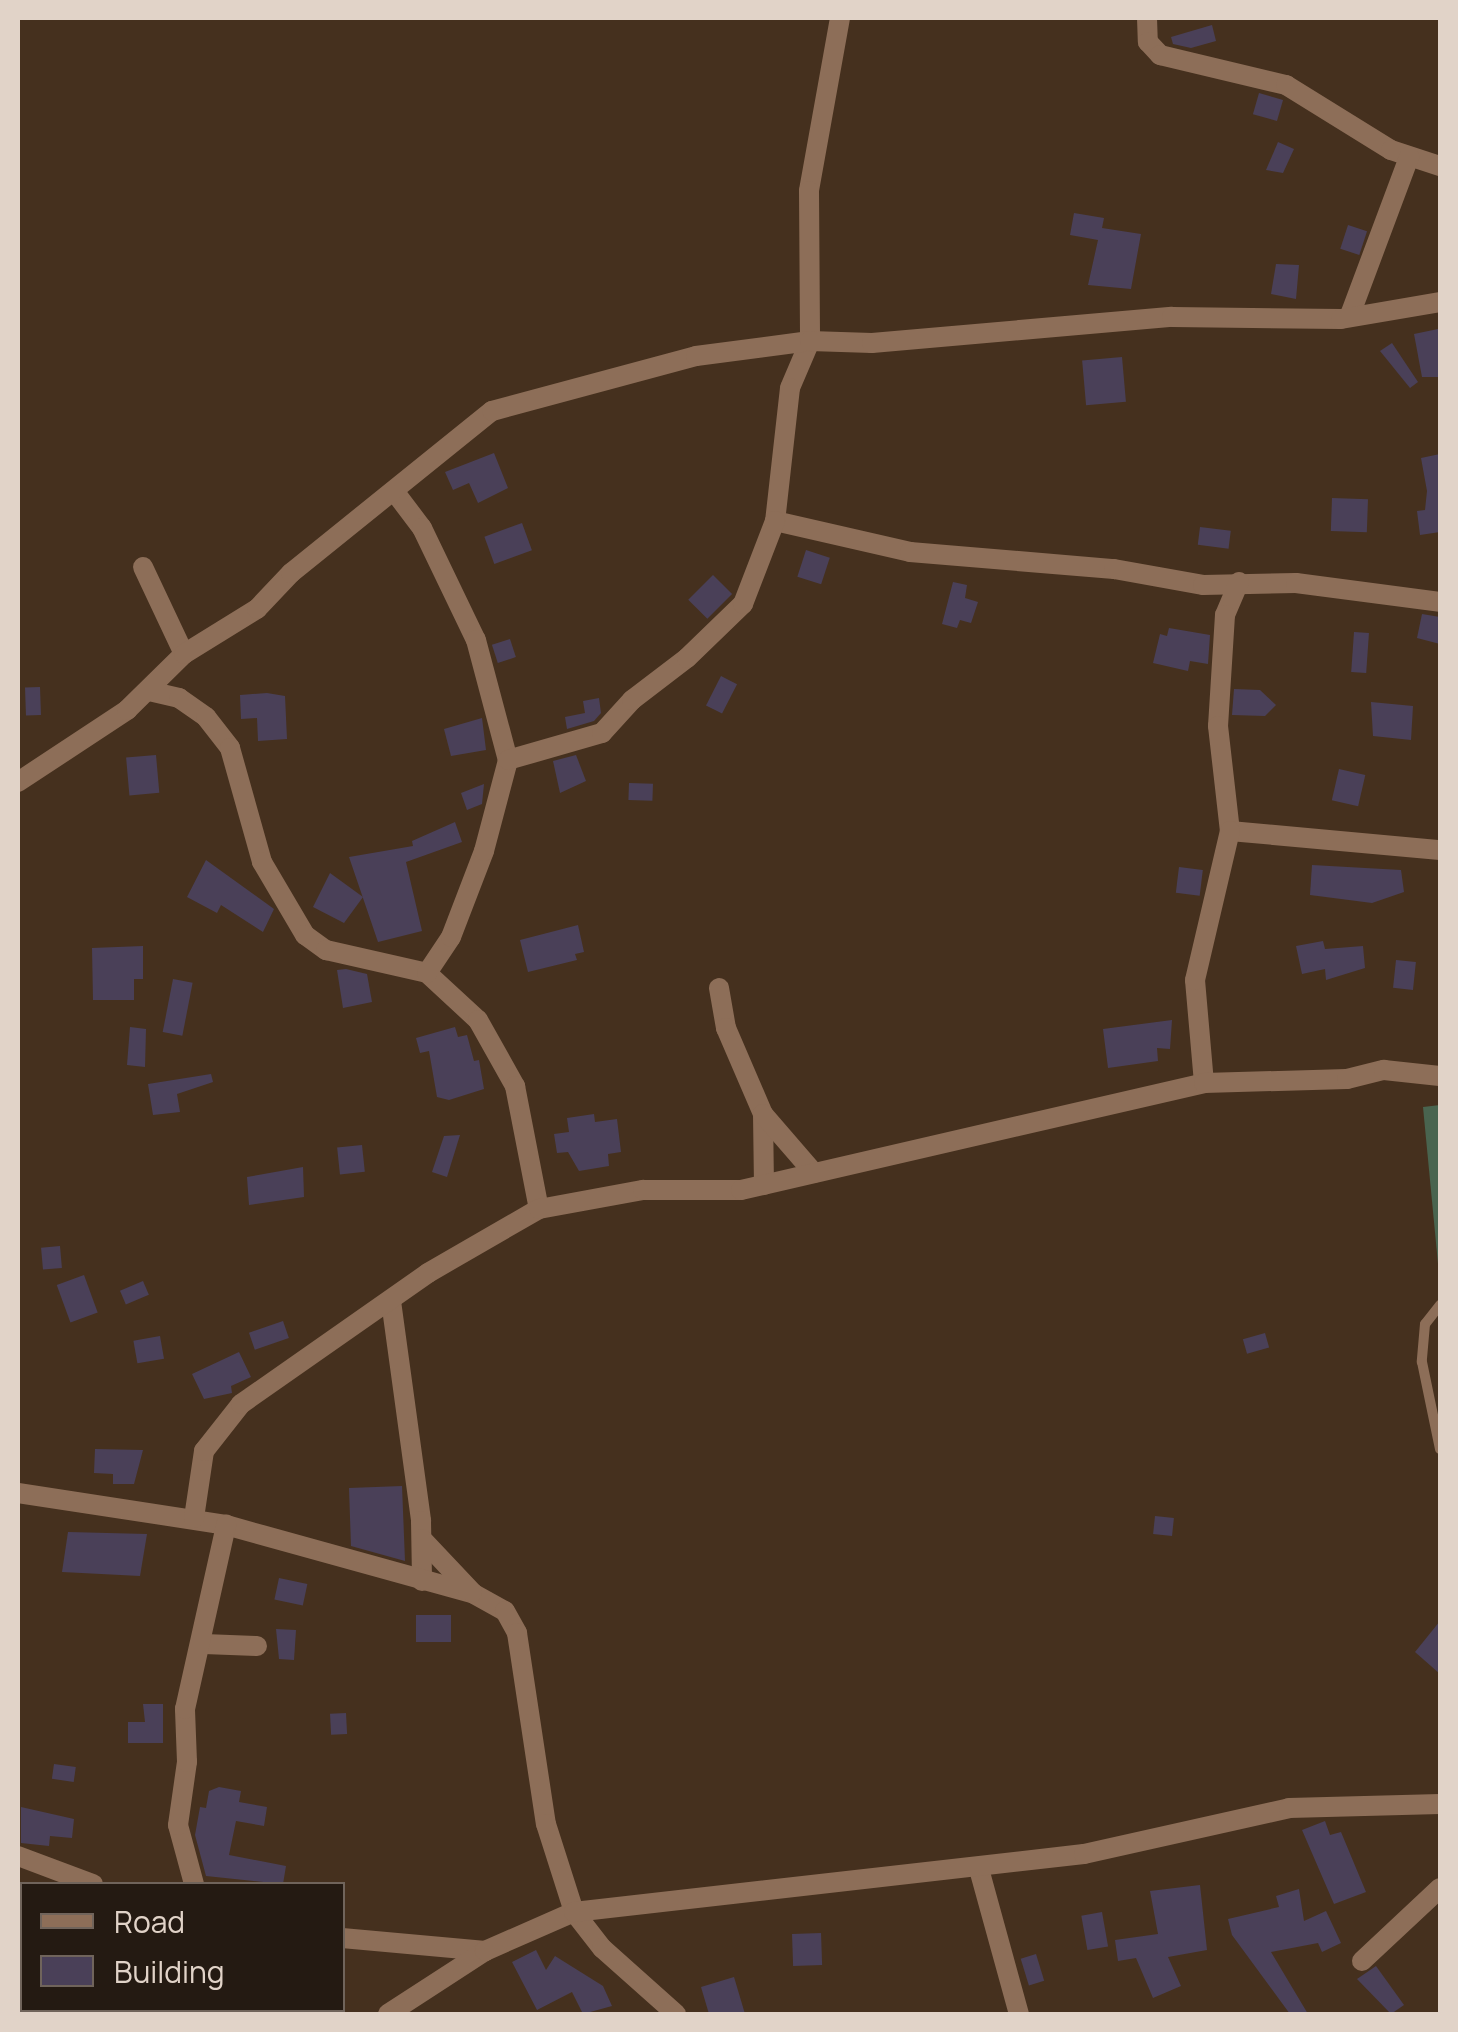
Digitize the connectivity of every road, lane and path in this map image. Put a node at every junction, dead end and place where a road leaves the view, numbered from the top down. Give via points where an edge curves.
1 (840, 18) edge
2 (1148, 18) edge
3 (1409, 158) junction
4 (1440, 166) edge
5 (1440, 302) edge
6 (1350, 315) junction
7 (810, 342) junction
8 (394, 490) junction
9 (775, 520) junction
10 (143, 567) dead end
11 (1240, 582) junction
12 (1440, 602) edge
13 (184, 654) junction
14 (156, 684) junction
15 (508, 760) junction
16 (18, 782) edge
17 (1230, 832) junction
18 (1440, 850) edge
19 (426, 973) junction
20 (719, 988) dead end
21 (1440, 1076) edge
22 (1204, 1083) junction
23 (763, 1114) junction
24 (814, 1173) junction
25 (764, 1185) junction
26 (539, 1210) junction
27 (391, 1301) junction
28 (1440, 1305) edge
29 (1440, 1449) edge
30 (18, 1493) edge
31 (194, 1518) junction
32 (226, 1525) junction
33 (422, 1539) junction
34 (422, 1581) junction
35 (474, 1594) junction
36 (204, 1644) junction
37 (257, 1646) dead end
38 (1440, 1804) edge
39 (18, 1856) edge
40 (43, 1861) junction
41 (979, 1868) junction
42 (38, 1882) edge
43 (89, 1882) edge
44 (193, 1882) edge
45 (1440, 1888) edge
46 (574, 1912) junction
47 (345, 1938) edge
48 (485, 1951) junction
49 (1362, 1961) dead end
50 (388, 2014) edge
51 (676, 2014) edge
52 (1019, 2014) edge

1 - 7 street via 809,191
2 - 3 street via 1150,50 1286,85
3 - 4 street
3 - 6 street
5 - 6 street
6 - 7 street via 1172,317 872,343
7 - 8 street via 696,356 492,412
7 - 9 street via 790,388
8 - 13 street via 290,573 257,609
8 - 15 street via 422,528 476,640
9 - 11 street via 910,552 1114,569 1202,586
9 - 15 street via 743,604 688,658 632,700 602,733
10 - 13 street
11 - 12 street
11 - 17 street via 1225,615 1218,726
13 - 14 street
14 - 16 street
14 - 19 street via 206,717 230,748 262,862 305,935 326,950
15 - 19 street via 484,851 451,936
17 - 18 street
17 - 22 street via 1195,980
19 - 26 street via 496,1046 525,1123
20 - 23 street via 726,1028
21 - 22 street via 1384,1070 1348,1079
22 - 24 street
23 - 24 street
23 - 25 street
24 - 25 street
25 - 26 street via 643,1190
26 - 27 street
27 - 31 street via 223,1422 200,1466
27 - 33 street
28 - 29 lane via 1425,1324 1422,1362
30 - 31 street
31 - 32 street
32 - 34 street
32 - 36 street
33 - 34 street
33 - 35 street
34 - 35 street
35 - 46 street via 505,1611 517,1633 546,1824
36 - 37 street
36 - 44 street via 185,1709 178,1824
38 - 41 street via 1289,1808 1084,1854
39 - 40 street
40 - 42 street
40 - 43 street
41 - 46 street
41 - 52 street
45 - 49 street
46 - 48 street
46 - 51 street via 602,1948
47 - 48 street
48 - 50 street

